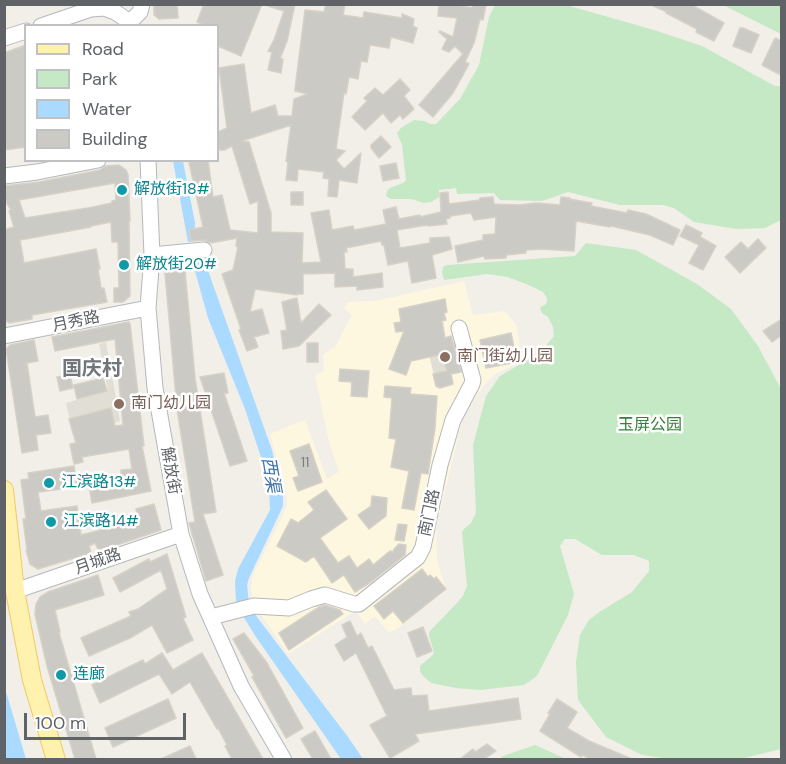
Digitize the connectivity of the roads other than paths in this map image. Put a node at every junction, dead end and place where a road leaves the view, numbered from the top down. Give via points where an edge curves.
1 (115, 4) edge
2 (142, 4) edge
3 (47, 24) edge
4 (130, 24) edge
5 (24, 32) edge
6 (4, 38) edge
7 (88, 162) edge
8 (148, 162) edge
9 (4, 176) edge
10 (204, 250) dead end
11 (152, 255) junction
12 (148, 308) junction
13 (459, 328) dead end
14 (4, 336) edge
15 (4, 490) edge
16 (181, 534) junction
17 (15, 591) junction
18 (211, 617) junction
19 (56, 759) edge
20 (284, 759) edge

1 - 4 street
2 - 4 street
3 - 4 street via 104,8
5 - 6 street
7 - 9 street
8 - 11 street, 解放街
10 - 11 street
11 - 12 street, 解放街
12 - 14 street, 月秀路
12 - 16 street, 解放街 via 155,388
13 - 18 street, 南门路 via 473,380 453,420 418,556 359,604 325,595 290,608 254,606
15 - 17 main road
16 - 17 street, 月城路
16 - 18 street, 解放街
17 - 19 main road via 32,680
18 - 20 street, 解放街 via 241,686

